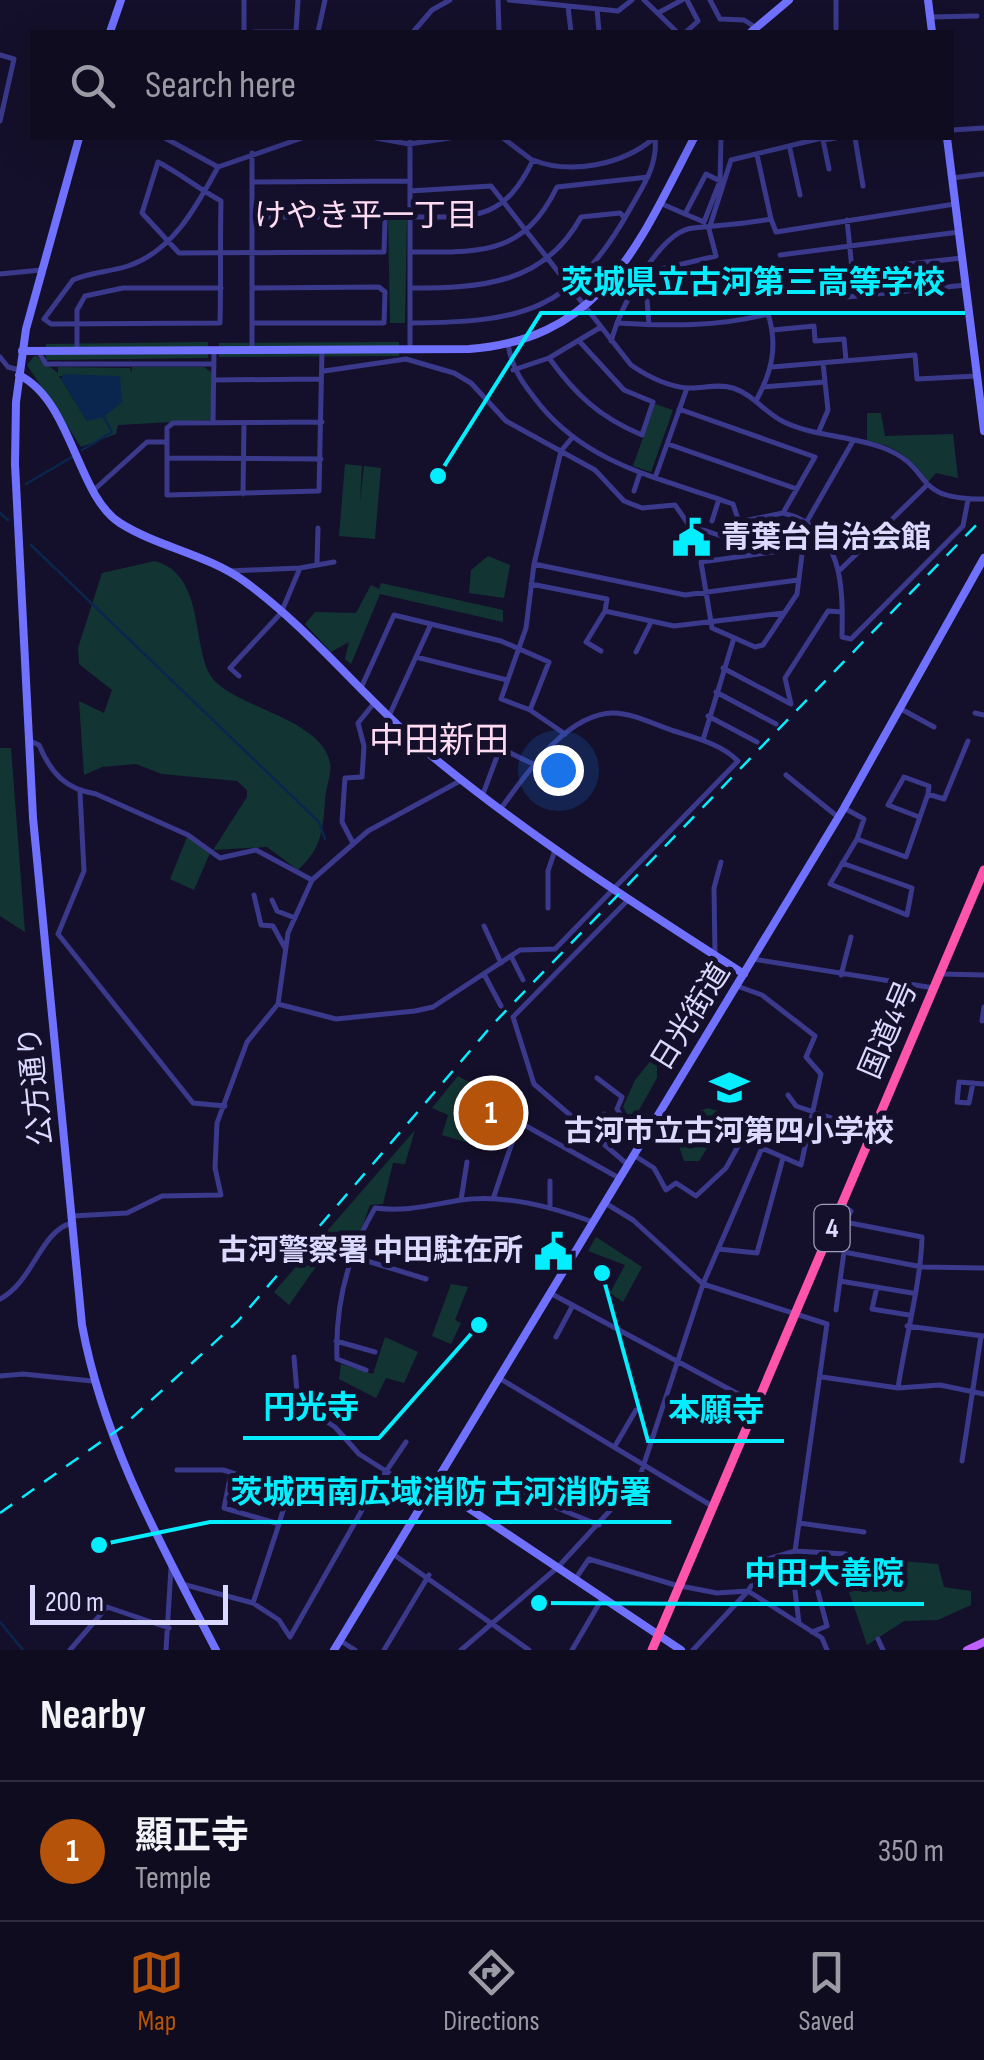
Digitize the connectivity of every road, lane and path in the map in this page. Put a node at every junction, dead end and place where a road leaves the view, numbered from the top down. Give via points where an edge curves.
1 (120, 0) edge
2 (244, 0) edge
3 (298, 0) edge
4 (324, 0) edge
5 (450, 0) edge
6 (498, 0) edge
7 (508, 0) edge
8 (632, 0) edge
9 (644, 0) edge
10 (684, 0) edge
11 (710, 0) edge
12 (789, 0) edge
13 (836, 0) edge
14 (928, 0) edge
15 (574, 4) edge
16 (596, 9) junction
17 (658, 13) junction
18 (977, 16) dead end
19 (930, 17) junction
20 (836, 28) dead end
21 (111, 30) edge
22 (244, 30) edge
23 (296, 30) edge
24 (318, 30) edge
25 (415, 30) edge
26 (499, 30) edge
27 (571, 30) edge
28 (599, 30) edge
29 (675, 30) edge
30 (688, 30) edge
31 (753, 30) edge
32 (932, 30) edge
33 (0, 55) edge
34 (0, 121) edge
35 (984, 128) edge
36 (954, 130) edge
37 (78, 140) edge
38 (170, 140) edge
39 (295, 140) edge
40 (506, 140) edge
41 (651, 140) edge
42 (654, 140) edge
43 (693, 140) edge
44 (721, 140) edge
45 (818, 140) edge
46 (822, 140) edge
47 (855, 140) edge
48 (947, 140) edge
49 (410, 141) edge
50 (790, 148) junction
51 (252, 153) junction
52 (757, 155) junction
53 (532, 160) junction
54 (218, 167) junction
55 (828, 170) dead end
56 (984, 174) edge
57 (648, 177) junction
58 (952, 178) junction
59 (720, 180) junction
60 (410, 181) junction
61 (252, 182) junction
62 (863, 186) dead end
63 (410, 191) junction
64 (204, 192) junction
65 (800, 195) dead end
66 (505, 203) junction
67 (660, 203) junction
68 (955, 204) junction
69 (685, 214) junction
70 (252, 217) junction
71 (410, 217) junction
72 (625, 218) junction
73 (771, 219) junction
74 (847, 220) junction
75 (709, 229) junction
76 (528, 232) junction
77 (959, 232) junction
78 (168, 242) junction
79 (850, 246) junction
80 (220, 252) junction
81 (252, 252) junction
82 (410, 252) junction
83 (780, 255) dead end
84 (962, 258) junction
85 (548, 259) junction
86 (852, 269) junction
87 (40, 270) junction
88 (644, 273) junction
89 (827, 273) dead end
90 (0, 274) edge
91 (635, 286) junction
92 (966, 286) junction
93 (570, 287) junction
94 (220, 288) junction
95 (252, 288) junction
96 (410, 288) junction
97 (846, 297) dead end
98 (586, 308) junction
99 (252, 323) junction
100 (410, 323) junction
101 (618, 323) junction
102 (77, 324) junction
103 (649, 325) junction
104 (601, 327) junction
105 (773, 330) junction
106 (611, 341) junction
107 (580, 342) junction
108 (508, 344) junction
109 (214, 349) junction
110 (252, 349) junction
111 (410, 349) junction
112 (22, 350) junction
113 (322, 350) junction
114 (38, 351) junction
115 (77, 351) junction
116 (0, 357) edge
117 (549, 358) junction
118 (846, 361) junction
119 (823, 363) junction
120 (214, 364) junction
121 (772, 368) junction
122 (513, 370) junction
123 (322, 375) junction
124 (978, 376) junction
125 (16, 378) junction
126 (214, 380) junction
127 (825, 382) junction
128 (763, 387) junction
129 (687, 388) junction
130 (757, 400) junction
131 (679, 409) junction
132 (244, 422) junction
133 (322, 422) junction
134 (214, 423) junction
135 (819, 431) junction
136 (984, 431) edge
137 (572, 439) junction
138 (167, 442) junction
139 (853, 442) junction
140 (668, 444) junction
141 (562, 451) junction
142 (167, 458) junction
143 (243, 458) junction
144 (321, 459) junction
145 (640, 473) junction
146 (655, 478) junction
147 (926, 486) junction
148 (95, 489) junction
149 (797, 489) junction
150 (634, 490) dead end
151 (243, 494) junction
152 (720, 499) junction
153 (968, 499) junction
154 (984, 499) edge
155 (783, 513) junction
156 (712, 521) dead end
157 (739, 522) junction
158 (806, 523) junction
159 (318, 528) dead end
160 (802, 548) junction
161 (984, 558) edge
162 (317, 562) junction
163 (334, 562) dead end
164 (534, 564) junction
165 (300, 568) junction
166 (841, 569) junction
167 (229, 571) junction
168 (798, 580) junction
169 (531, 584) junction
170 (706, 592) junction
171 (606, 611) junction
172 (281, 612) junction
173 (842, 612) junction
174 (784, 613) junction
175 (652, 622) junction
176 (709, 623) junction
177 (431, 624) junction
178 (734, 638) junction
179 (519, 650) junction
180 (601, 651) dead end
181 (636, 652) dead end
182 (416, 656) junction
183 (723, 668) junction
184 (240, 676) dead end
185 (507, 680) junction
186 (361, 688) junction
187 (716, 692) junction
188 (375, 702) junction
189 (901, 709) junction
190 (530, 710) junction
191 (975, 713) dead end
192 (984, 715) edge
193 (389, 716) junction
194 (708, 716) junction
195 (776, 724) dead end
196 (934, 727) dead end
197 (504, 734) dead end
198 (564, 734) junction
199 (703, 740) junction
200 (28, 741) junction
201 (968, 741) dead end
202 (757, 742) dead end
203 (500, 748) junction
204 (533, 764) junction
205 (786, 776) dead end
206 (462, 779) junction
207 (80, 792) junction
208 (483, 794) junction
209 (928, 794) junction
210 (502, 807) junction
211 (844, 808) junction
212 (838, 817) junction
213 (919, 817) junction
214 (857, 839) junction
215 (354, 842) junction
216 (556, 847) junction
217 (721, 862) dead end
218 (842, 863) junction
219 (984, 870) edge
220 (312, 880) junction
221 (614, 888) junction
222 (254, 896) dead end
223 (272, 900) dead end
224 (628, 900) junction
225 (548, 908) dead end
226 (295, 918) junction
227 (484, 926) dead end
228 (58, 934) junction
229 (44, 935) junction
230 (850, 938) dead end
231 (285, 948) junction
232 (511, 956) junction
233 (715, 956) junction
234 (753, 959) junction
235 (501, 962) junction
236 (484, 974) junction
237 (744, 974) junction
238 (940, 974) junction
239 (840, 975) junction
240 (984, 976) edge
241 (523, 980) dead end
242 (737, 986) junction
243 (934, 988) junction
244 (278, 1004) junction
245 (501, 1006) dead end
246 (984, 1007) edge
247 (982, 1020) edge
248 (597, 1078) dead end
249 (973, 1084) junction
250 (984, 1084) edge
251 (788, 1095) dead end
252 (225, 1106) junction
253 (812, 1112) junction
254 (604, 1114) dead end
255 (873, 1132) junction
256 (640, 1143) junction
257 (762, 1148) junction
258 (608, 1150) junction
259 (632, 1154) junction
260 (783, 1157) junction
261 (467, 1162) dead end
262 (627, 1164) junction
263 (619, 1178) junction
264 (550, 1182) dead end
265 (493, 1199) junction
266 (461, 1200) junction
267 (604, 1202) junction
268 (842, 1205) junction
269 (550, 1207) junction
270 (72, 1219) junction
271 (593, 1222) junction
272 (845, 1222) junction
273 (718, 1249) junction
274 (844, 1252) junction
275 (354, 1258) junction
276 (922, 1267) junction
277 (984, 1268) edge
278 (426, 1278) dead end
279 (840, 1282) junction
280 (703, 1284) junction
281 (877, 1287) junction
282 (550, 1293) junction
283 (912, 1293) junction
284 (0, 1300) edge
285 (573, 1305) junction
286 (836, 1310) dead end
287 (796, 1314) junction
288 (908, 1315) junction
289 (907, 1326) junction
290 (983, 1336) edge
291 (556, 1337) dead end
292 (336, 1340) junction
293 (374, 1352) dead end
294 (294, 1358) dead end
295 (680, 1358) junction
296 (366, 1370) dead end
297 (0, 1376) edge
298 (498, 1378) junction
299 (822, 1378) junction
300 (92, 1381) junction
301 (898, 1388) junction
302 (971, 1392) junction
303 (984, 1394) edge
304 (758, 1404) junction
305 (636, 1410) dead end
306 (406, 1442) dead end
307 (614, 1447) junction
308 (962, 1461) dead end
309 (644, 1465) junction
310 (177, 1470) dead end
311 (386, 1470) junction
312 (231, 1473) junction
313 (470, 1482) dead end
314 (434, 1484) junction
315 (427, 1497) junction
316 (714, 1507) junction
317 (799, 1523) junction
318 (279, 1524) junction
319 (599, 1525) junction
320 (864, 1532) dead end
321 (795, 1551) junction
322 (392, 1553) junction
323 (846, 1554) dead end
324 (171, 1565) junction
325 (558, 1566) junction
326 (428, 1575) junction
327 (575, 1578) junction
328 (182, 1584) junction
329 (681, 1585) junction
330 (748, 1591) junction
331 (795, 1591) dead end
332 (818, 1592) dead end
333 (603, 1597) junction
334 (253, 1602) junction
335 (486, 1624) junction
336 (799, 1624) junction
337 (169, 1628) junction
338 (812, 1632) junction
339 (659, 1635) junction
340 (878, 1638) dead end
341 (340, 1640) junction
342 (979, 1646) edge
343 (70, 1650) edge
344 (166, 1650) edge
345 (216, 1650) edge
346 (334, 1650) edge
347 (356, 1650) edge
348 (384, 1650) edge
349 (461, 1650) edge
350 (529, 1650) edge
351 (572, 1650) edge
352 (652, 1650) edge
353 (682, 1650) edge
354 (693, 1650) edge
355 (827, 1650) edge
356 (884, 1650) edge
357 (966, 1650) edge

1 - 21 street
2 - 22 street
3 - 23 street
4 - 24 street
5 - 25 street
6 - 26 street
7 - 15 street
8 - 16 street via 626,9
9 - 17 street
10 - 17 street
10 - 30 street via 698,21
11 - 31 street via 720,19 744,20
12 - 31 street
13 - 20 street
14 - 19 street
15 - 16 street
15 - 27 street
16 - 28 street
17 - 29 street
18 - 19 street
19 - 32 street
33 - 34 street via 14,59
35 - 36 street
37 - 87 street, 公方通り
38 - 54 street
39 - 51 street
40 - 53 street
41 - 53 street via 592,165
42 - 57 street
43 - 67 street
44 - 59 street
45 - 50 street
46 - 55 street
47 - 62 street
48 - 58 street
49 - 60 street
50 - 52 street
50 - 65 street
51 - 54 street
51 - 61 street
52 - 73 street
52 - 75 street via 732,160
53 - 66 street
54 - 64 street
56 - 58 street
57 - 72 street
57 - 76 street via 556,187
58 - 68 street
59 - 69 street via 706,174
59 - 69 street via 704,222
60 - 61 street
60 - 63 street
61 - 70 street
63 - 66 street via 491,186
63 - 71 street
64 - 78 street
64 - 78 street via 158,162 142,213
64 - 80 street via 220,200
66 - 71 street via 466,217
66 - 76 street
67 - 69 street
67 - 98 street via 620,271
68 - 74 street
68 - 77 street
70 - 81 street
70 - 81 street via 385,221 384,252
71 - 82 street
72 - 85 street via 581,216
72 - 93 street
73 - 74 street via 776,232
73 - 75 street
74 - 79 street
75 - 88 street via 692,228 669,240
75 - 88 street via 716,256
76 - 82 street via 488,250
76 - 85 street
77 - 79 street
77 - 84 street
78 - 80 street via 179,252
78 - 102 street via 128,266 73,280 44,320
79 - 83 street
79 - 86 street
80 - 81 street
80 - 94 street
81 - 95 street
82 - 96 street
84 - 86 street
84 - 92 street
85 - 93 street
85 - 96 street via 484,287
86 - 89 street
87 - 90 street
87 - 112 street, 公方通り
88 - 91 street
91 - 101 street
91 - 103 street via 646,286
92 - 97 street
92 - 124 street
93 - 98 street
93 - 100 street via 531,310 496,320
94 - 102 street via 123,288 85,296
94 - 102 street via 220,323
95 - 99 street
95 - 99 street via 385,292 384,322
96 - 100 street
98 - 104 street
98 - 108 street
99 - 110 street
100 - 111 street
101 - 103 street
101 - 106 street
102 - 115 street
103 - 105 street via 768,314
104 - 106 street
104 - 107 street
105 - 118 street via 814,326 815,341 844,339
105 - 121 street
106 - 129 street via 650,378
107 - 117 street
107 - 117 street via 624,390 653,402 642,435 577,397
108 - 111 street
108 - 122 street
109 - 110 street
109 - 115 street
109 - 120 street
110 - 113 street
111 - 113 street
112 - 114 street
112 - 125 street, 公方通り
113 - 123 street
114 - 115 street
114 - 120 street via 46,364
116 - 125 street
117 - 122 street
118 - 119 street
118 - 124 street via 915,356 918,379
119 - 121 street
119 - 127 street
120 - 126 street
121 - 128 street
122 - 137 street
123 - 126 street
123 - 133 street
123 - 141 street via 406,359 454,372 506,421
124 - 136 street
125 - 148 street via 36,386 55,412
125 - 200 street, 公方通り
126 - 134 street
127 - 128 street
127 - 135 street via 828,410
128 - 130 street
129 - 130 street via 724,386
129 - 131 street
130 - 135 street via 782,421
131 - 140 street
131 - 149 street via 815,457
132 - 133 street
132 - 134 street
132 - 143 street
133 - 144 street
134 - 138 street via 172,422
135 - 139 street
137 - 141 street
137 - 145 street
138 - 142 street
138 - 148 street via 147,442
139 - 147 street via 878,446 914,465
139 - 158 street
140 - 146 street
140 - 149 street
141 - 157 street via 595,470 633,506 675,505 689,525 724,537
141 - 164 street
142 - 143 street
142 - 151 street via 167,495
143 - 144 street
143 - 151 street
144 - 151 street via 314,494
145 - 146 street
145 - 150 street
146 - 152 street
147 - 153 street via 948,499
147 - 166 street
148 - 167 street via 120,523
149 - 155 street
152 - 156 street
152 - 157 street via 732,504
153 - 154 street
153 - 173 street via 963,526 851,639 842,637
155 - 157 street
155 - 158 street
158 - 160 street
158 - 166 street
159 - 162 street
160 - 168 street
160 - 170 street via 700,562
161 - 189 street, 日光街道
162 - 163 street
162 - 165 street
164 - 169 street
164 - 170 street via 662,593
165 - 167 street
165 - 172 street
166 - 173 street
167 - 172 street
168 - 170 street
168 - 174 street
169 - 171 street via 607,599
169 - 179 street
170 - 176 street
171 - 175 street
171 - 180 street via 586,642
172 - 184 street via 230,668
172 - 186 street
173 - 183 street via 828,610 785,678 791,704
174 - 176 street
174 - 178 street via 763,646
175 - 176 street
175 - 181 street
176 - 178 street
177 - 179 street
177 - 182 street
177 - 186 street via 394,615
178 - 183 street
179 - 185 street
179 - 190 street via 549,662
182 - 185 street
182 - 193 street
183 - 187 street
185 - 190 street via 502,700
186 - 188 street
187 - 194 street
187 - 195 street
188 - 193 street
188 - 215 street via 358,723 362,777 345,778 342,822
189 - 196 street
189 - 211 street, 日光街道
190 - 198 street
191 - 192 street
193 - 206 street
194 - 199 street
194 - 202 street
197 - 203 street
198 - 199 street via 612,713
198 - 204 street
199 - 221 street via 738,761
200 - 207 street via 39,746 52,773
200 - 229 street, 公方通り
201 - 209 street via 944,799
203 - 204 street
203 - 208 street
204 - 210 street
205 - 212 street
206 - 208 street
206 - 215 street
207 - 220 street via 188,835 220,858 256,850
207 - 228 street via 84,871
208 - 210 street
209 - 213 street
209 - 213 street via 929,786 904,777 888,805
210 - 216 street
211 - 212 street, 日光街道
211 - 214 street via 864,819
212 - 234 street, 日光街道
213 - 214 street via 906,857
214 - 218 street
215 - 220 street
216 - 221 street
216 - 225 street
217 - 233 street via 714,888
218 - 218 street via 830,884 907,915 912,888
219 - 238 highway, 国道4号 / 4
220 - 226 street
221 - 224 street
221 - 232 street via 555,949
222 - 231 street via 260,925 273,926
223 - 226 street via 276,912
224 - 233 street
224 - 258 street via 512,1018 534,1084
226 - 231 street
227 - 235 street
228 - 229 street
228 - 252 street via 193,1104
229 - 270 street, 公方通り
230 - 239 street
231 - 244 street
232 - 235 street
232 - 241 street
233 - 237 street
234 - 237 street, 日光街道
234 - 239 street
235 - 236 street
236 - 244 street via 415,1011 336,1019
236 - 245 street
237 - 242 street, 日光街道
238 - 240 street
238 - 243 highway, 国道4号 / 4
239 - 243 street
242 - 253 street via 762,995 815,1036 806,1056 821,1074
242 - 256 street, 日光街道
243 - 255 highway, 国道4号 / 4
244 - 252 street via 247,1042
246 - 247 street
248 - 256 street via 622,1097 617,1109
249 - 249 street via 959,1082 956,1102 969,1103
249 - 250 street
251 - 253 street
252 - 270 street via 215,1134 220,1195 162,1196 127,1212
253 - 255 street
253 - 260 street via 801,1165
254 - 258 street
255 - 268 highway, 国道4号 / 4
256 - 259 street, 日光街道
257 - 259 street via 742,1140 726,1168 696,1196 676,1183 666,1190 654,1168
257 - 260 street
257 - 273 street
258 - 262 street
259 - 262 street, 日光街道
260 - 273 street via 757,1253
261 - 266 street
262 - 263 street, 日光街道
263 - 265 street via 519,1122
263 - 267 street, 日光街道
264 - 269 street
265 - 266 street
265 - 269 street
266 - 275 street via 408,1212 375,1208
267 - 271 street, 日光街道
267 - 280 street
268 - 272 street via 852,1211
268 - 287 highway, 国道4号 / 4
269 - 271 street
270 - 284 street via 56,1230 23,1284
270 - 300 street, 公方通り
271 - 282 street, 日光街道
272 - 274 street
272 - 276 street via 922,1237
273 - 280 street
274 - 276 street
274 - 279 street
275 - 278 street
275 - 292 street via 338,1305
276 - 277 street
276 - 283 street
279 - 281 street
279 - 286 street
280 - 287 street
280 - 295 street
281 - 283 street
281 - 288 street via 872,1309
282 - 285 street
282 - 298 street, 日光街道
283 - 288 street
285 - 291 street
285 - 295 street
287 - 299 street via 826,1324
287 - 304 highway, 国道4号 / 4
288 - 289 street
289 - 290 street
289 - 301 street
290 - 302 street
292 - 293 street
292 - 296 street via 337,1359
294 - 311 street via 298,1404
295 - 304 street
295 - 309 street
297 - 300 street
298 - 307 street
298 - 314 street, 日光街道
299 - 301 street
299 - 317 street
300 - 324 street, 公方通り via 121,1464
301 - 302 street
302 - 303 street
302 - 308 street
304 - 316 highway, 国道4号 / 4
305 - 307 street
306 - 311 street
307 - 309 street
309 - 316 street
309 - 319 street via 633,1489
310 - 312 street
311 - 315 street
311 - 334 street via 290,1637
312 - 318 street via 224,1508
312 - 318 street via 289,1490
313 - 319 street via 518,1492
314 - 315 street, 日光街道
314 - 325 street
315 - 322 street, 日光街道
316 - 329 highway, 国道4号 / 4
317 - 320 street
317 - 321 street
318 - 334 street
319 - 325 street
321 - 323 street
321 - 330 street via 768,1559
322 - 326 street
322 - 341 street, 日光街道
324 - 328 street, 公方通り
324 - 337 street
325 - 327 street
325 - 335 street
326 - 335 street
326 - 348 street
327 - 329 street via 589,1559
327 - 333 street
328 - 334 street
328 - 345 street, 公方通り
329 - 330 street
329 - 339 highway, 国道4号 / 4
330 - 336 street
330 - 354 street
331 - 336 street
332 - 338 street via 827,1626
333 - 339 street
333 - 351 street
335 - 349 street
335 - 350 street
336 - 338 street
337 - 343 street via 107,1607
337 - 344 street
338 - 355 street
339 - 352 highway, 国道4号 / 4
339 - 353 street
340 - 356 street
341 - 346 street, 日光街道
341 - 347 street
342 - 357 main road

